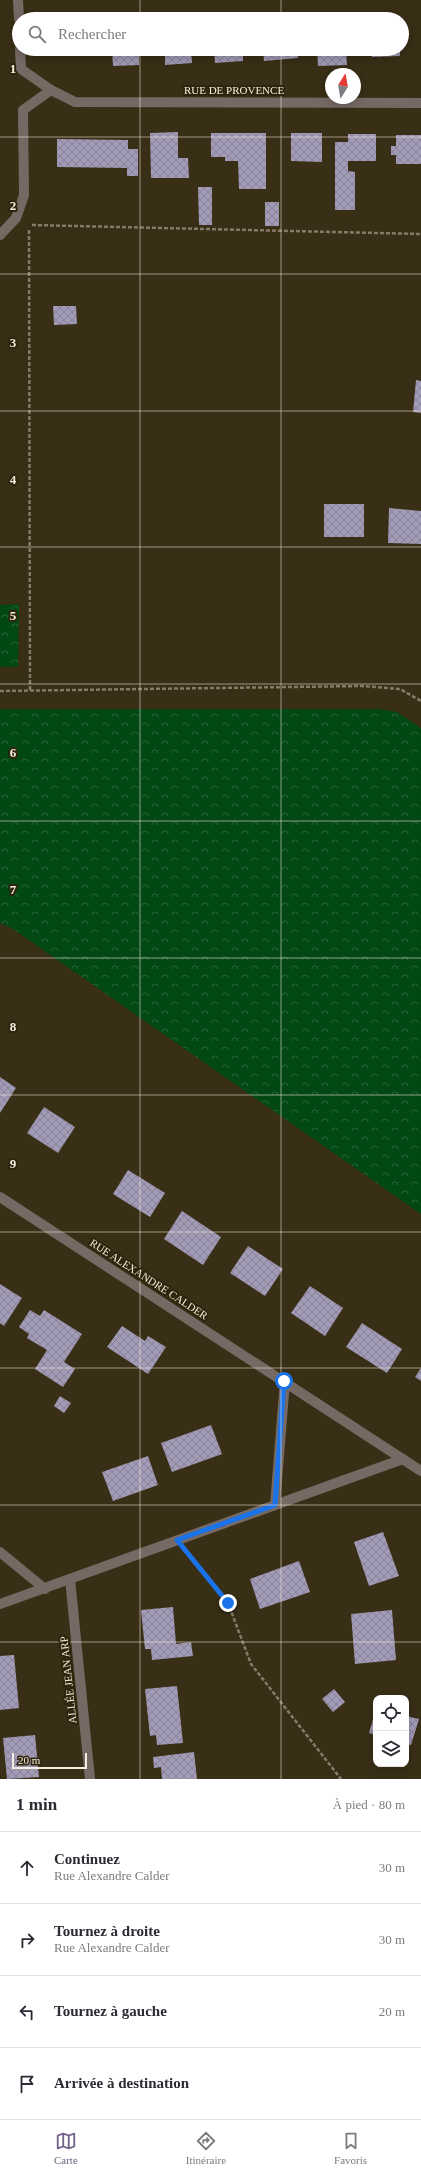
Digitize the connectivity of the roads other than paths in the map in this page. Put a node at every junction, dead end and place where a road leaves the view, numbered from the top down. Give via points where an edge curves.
1 (18, 0) edge
2 (19, 12) edge
3 (20, 56) edge
4 (51, 90) junction
5 (421, 103) edge
6 (0, 235) edge
7 (0, 1197) edge
8 (284, 1381) junction
9 (403, 1458) junction
10 (421, 1471) edge
11 (275, 1505) junction
12 (0, 1552) edge
13 (70, 1579) junction
14 (45, 1589) junction
15 (0, 1604) edge
16 (90, 1779) edge

1 - 2 street
3 - 4 street, RUE DE PROVENCE via 21,69
4 - 5 street, RUE DE PROVENCE via 75,102
4 - 6 street via 23,110 24,195 16,218
7 - 8 street, RUE ALEXANDRE CALDER
8 - 9 street, RUE ALEXANDRE CALDER
8 - 11 street
9 - 10 street, RUE ALEXANDRE CALDER
9 - 11 street
11 - 13 street
12 - 14 street
13 - 14 street
13 - 16 street, ALLÉE JEAN ARP
14 - 15 street

